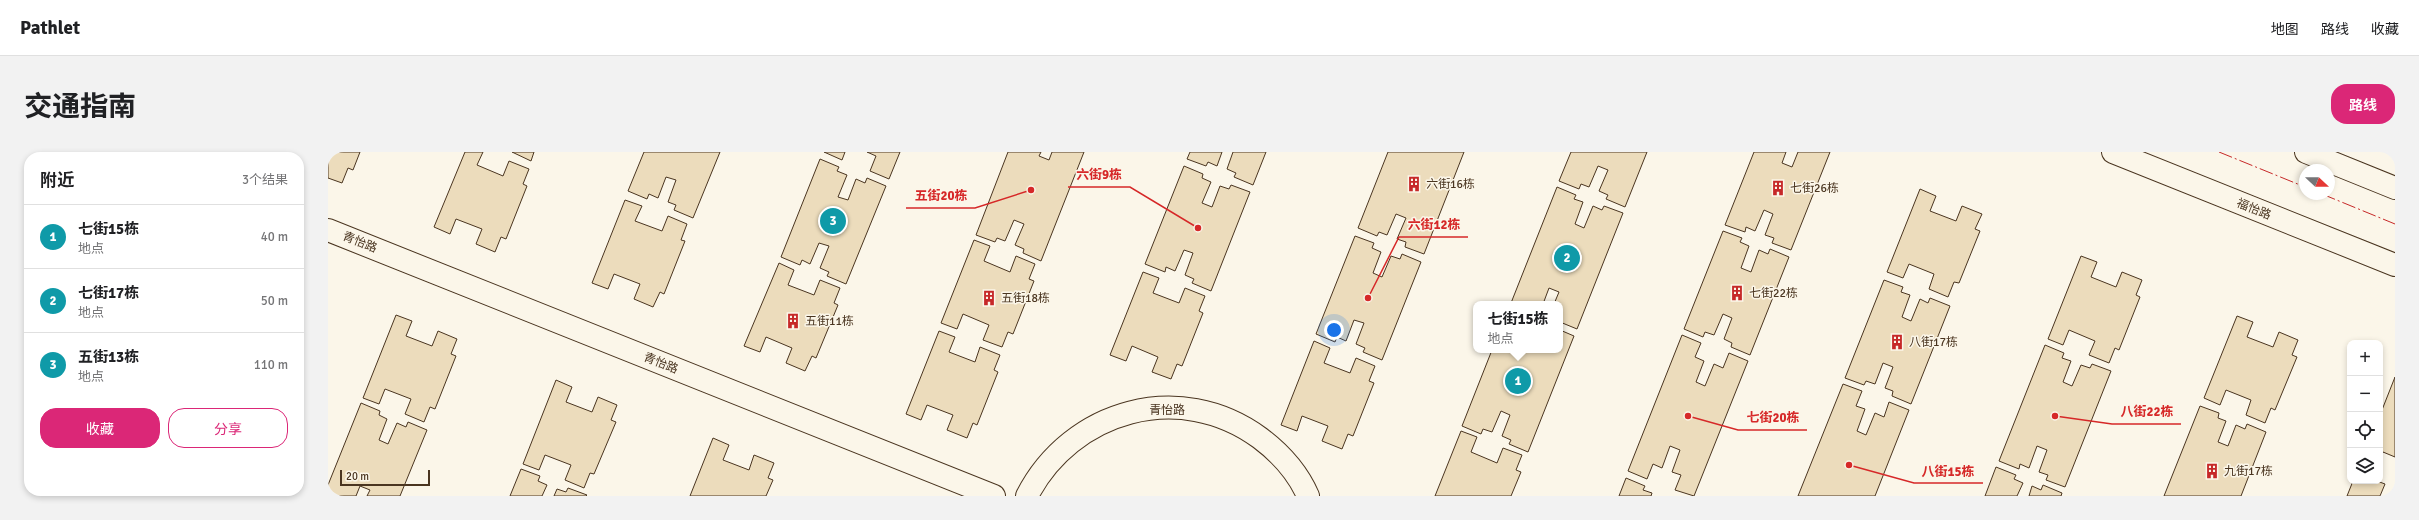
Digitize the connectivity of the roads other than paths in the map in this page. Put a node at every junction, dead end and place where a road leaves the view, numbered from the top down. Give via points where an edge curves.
1 (2113, 152) edge
2 (2306, 152) edge
3 (2395, 188) edge
4 (328, 230) edge
5 (2395, 265) edge
6 (994, 496) edge
7 (1027, 496) edge
8 (1308, 496) edge

1 - 5 street, 福怡路
2 - 3 street
4 - 6 street, 青怡路
7 - 8 street, 青怡路 via 1050,460 1070,442 1093,427 1118,416 1145,409 1172,408 1206,413 1226,419 1250,431 1272,448 1291,468

